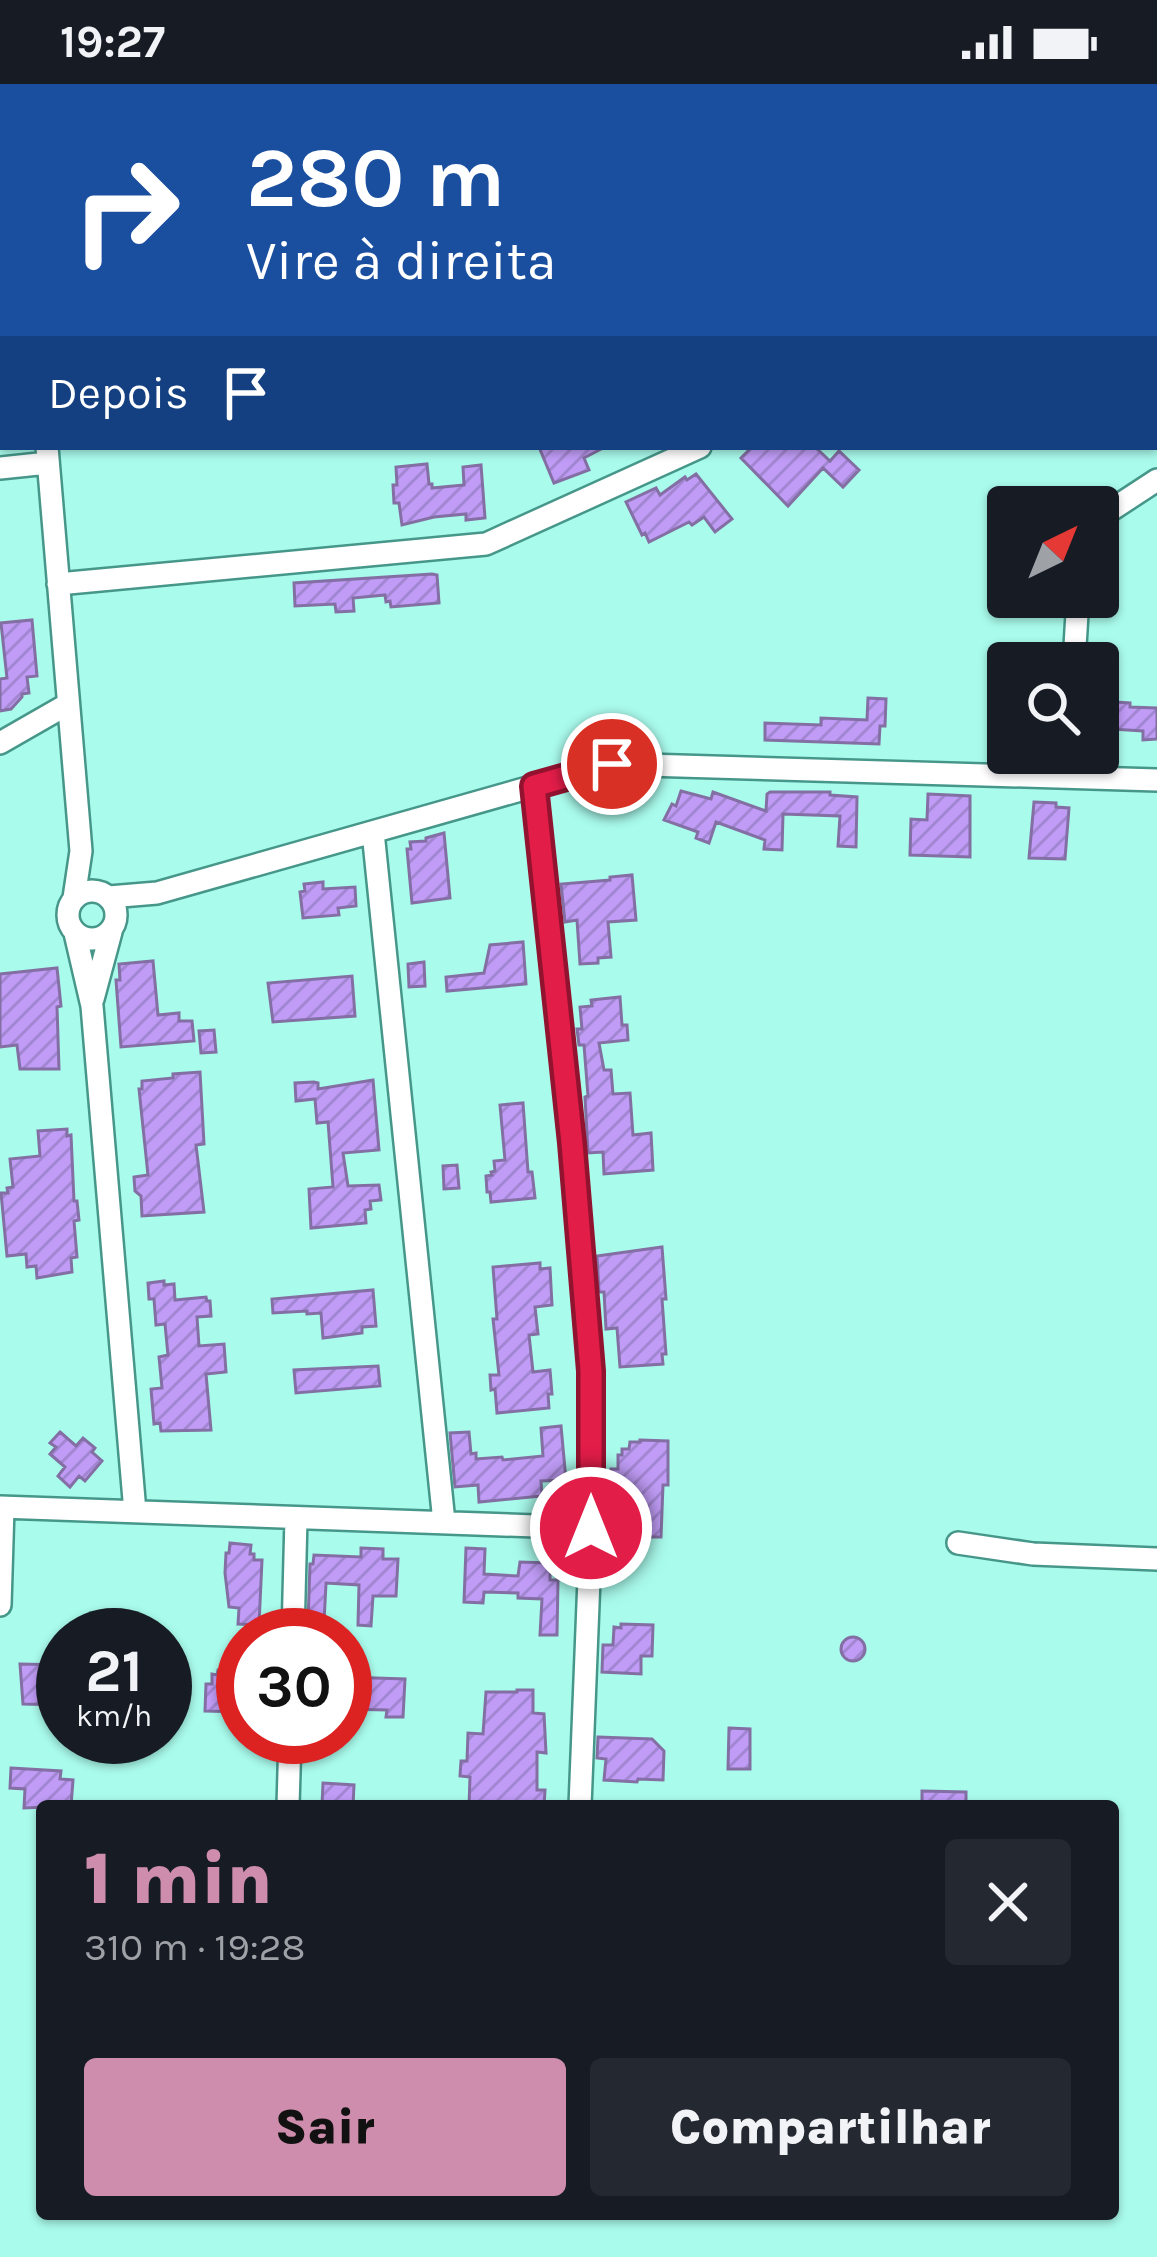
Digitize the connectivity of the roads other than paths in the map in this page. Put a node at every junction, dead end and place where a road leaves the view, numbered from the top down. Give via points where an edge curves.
1 (693, 450) edge
2 (47, 455) edge
3 (0, 468) edge
4 (1157, 480) edge
5 (1119, 505) edge
6 (58, 584) junction
7 (68, 704) junction
8 (0, 743) edge
9 (1068, 774) edge
10 (1068, 777) junction
11 (1157, 780) edge
12 (534, 786) junction
13 (373, 832) junction
14 (80, 850) junction
15 (74, 898) junction
16 (108, 909) junction
17 (75, 933) junction
18 (92, 1006) junction
19 (1, 1508) edge
20 (135, 1512) junction
21 (296, 1518) junction
22 (444, 1522) junction
23 (591, 1528) junction
24 (958, 1543) dead end
25 (1157, 1559) edge
26 (0, 1605) edge
27 (294, 1608) edge
28 (289, 1764) edge
29 (288, 1800) edge
30 (580, 1800) edge

1 - 6 street via 486,544
2 - 3 street
2 - 6 street
4 - 5 street
6 - 7 street
7 - 8 street
7 - 14 street
9 - 10 street
10 - 11 street
10 - 12 street via 612,764
12 - 13 street
12 - 23 street via 591,1371
13 - 16 street
13 - 22 street
14 - 15 street
14 - 16 street
15 - 16 street via 87,890
15 - 17 street via 67,916
16 - 17 street via 93,940
16 - 18 street
17 - 18 street
18 - 20 street
19 - 20 street
19 - 26 street
20 - 21 street
21 - 22 street
21 - 27 street
22 - 23 street
23 - 30 street
24 - 25 street
28 - 29 street

